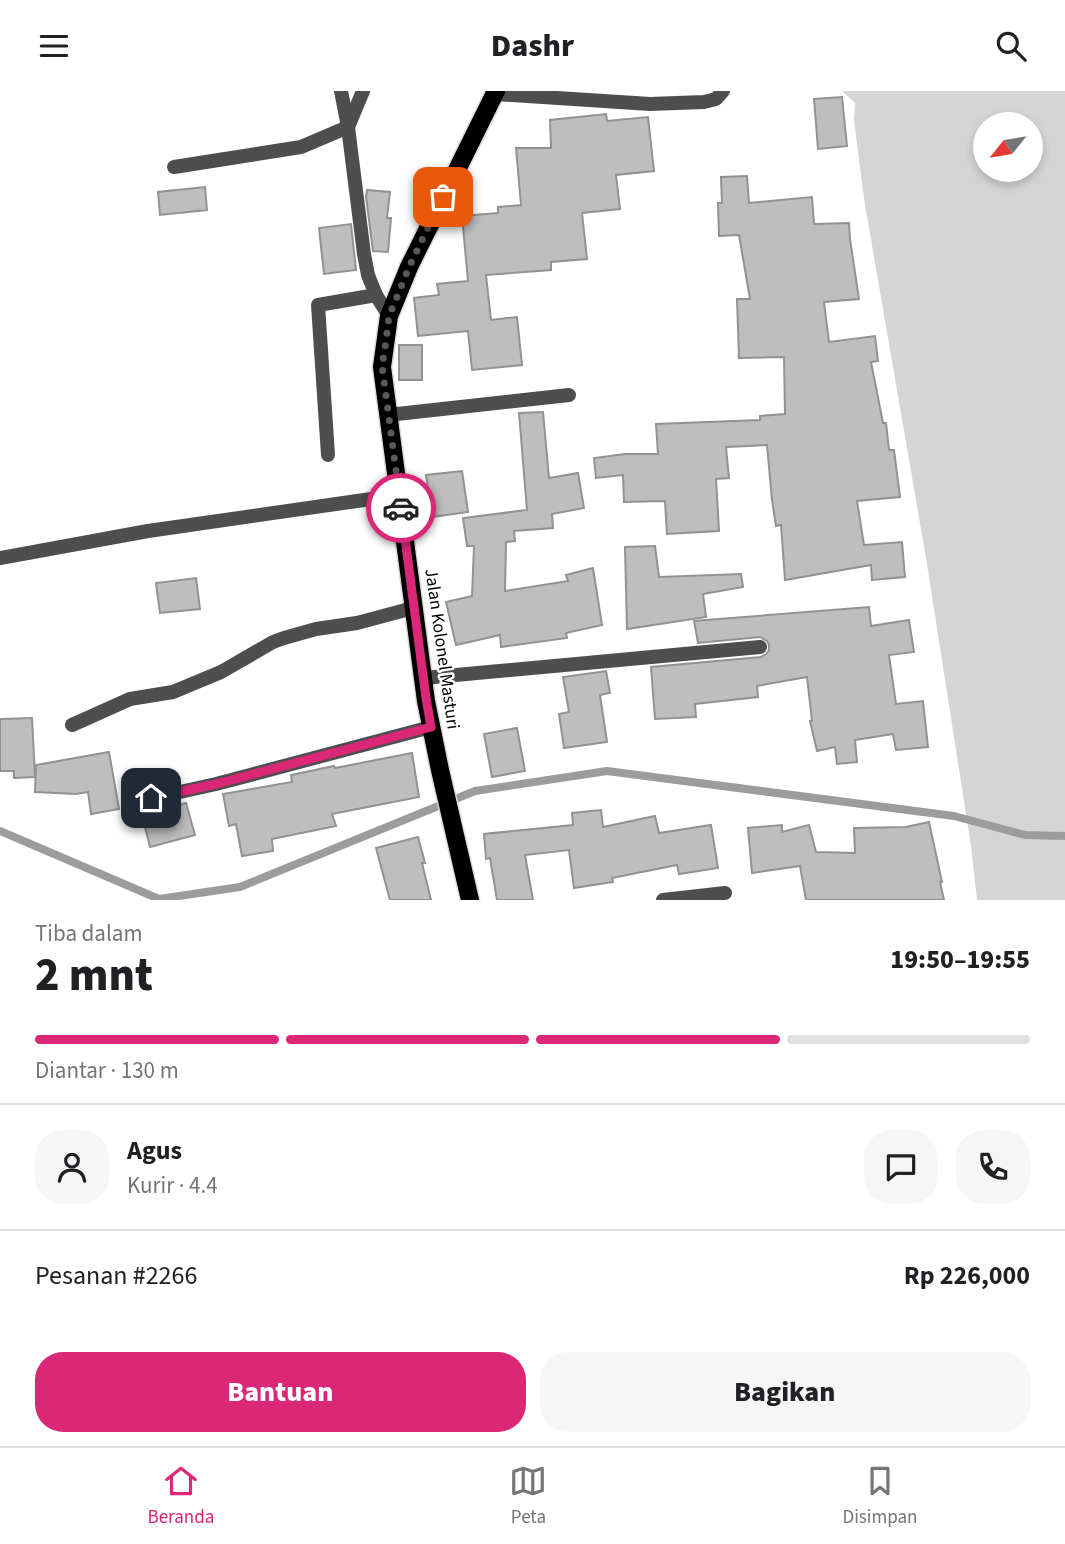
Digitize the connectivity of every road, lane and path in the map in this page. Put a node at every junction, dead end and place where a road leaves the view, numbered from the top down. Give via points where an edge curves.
1 (341, 91) edge
2 (363, 91) edge
3 (723, 91) edge
4 (495, 92) edge
5 (552, 94) edge
6 (348, 127) junction
7 (174, 167) dead end
8 (376, 295) junction
9 (389, 316) junction
10 (569, 395) dead end
11 (388, 415) junction
12 (328, 454) dead end
13 (399, 495) junction
14 (0, 558) edge
15 (413, 608) junction
16 (760, 647) dead end
17 (423, 678) junction
18 (72, 725) dead end
19 (431, 727) junction
20 (130, 803) dead end
21 (725, 893) dead end
22 (470, 900) edge
23 (663, 900) edge

1 - 6 street
2 - 6 street
3 - 5 street via 704,102 650,103
4 - 5 street
4 - 9 main road, Jalan Kolonel Masturi
6 - 7 street via 301,147
6 - 8 street via 363,254
8 - 9 street
8 - 12 street via 318,305
9 - 11 main road, Jalan Kolonel Masturi via 382,366
10 - 11 street
11 - 13 main road, Jalan Kolonel Masturi
13 - 14 street via 148,531
13 - 15 main road, Jalan Kolonel Masturi
15 - 17 main road, Jalan Kolonel Masturi
15 - 18 street via 284,638 173,692 130,699
16 - 17 street
17 - 19 main road, Jalan Kolonel Masturi
19 - 20 street
19 - 22 main road, Jalan Kolonel Masturi
21 - 23 street

